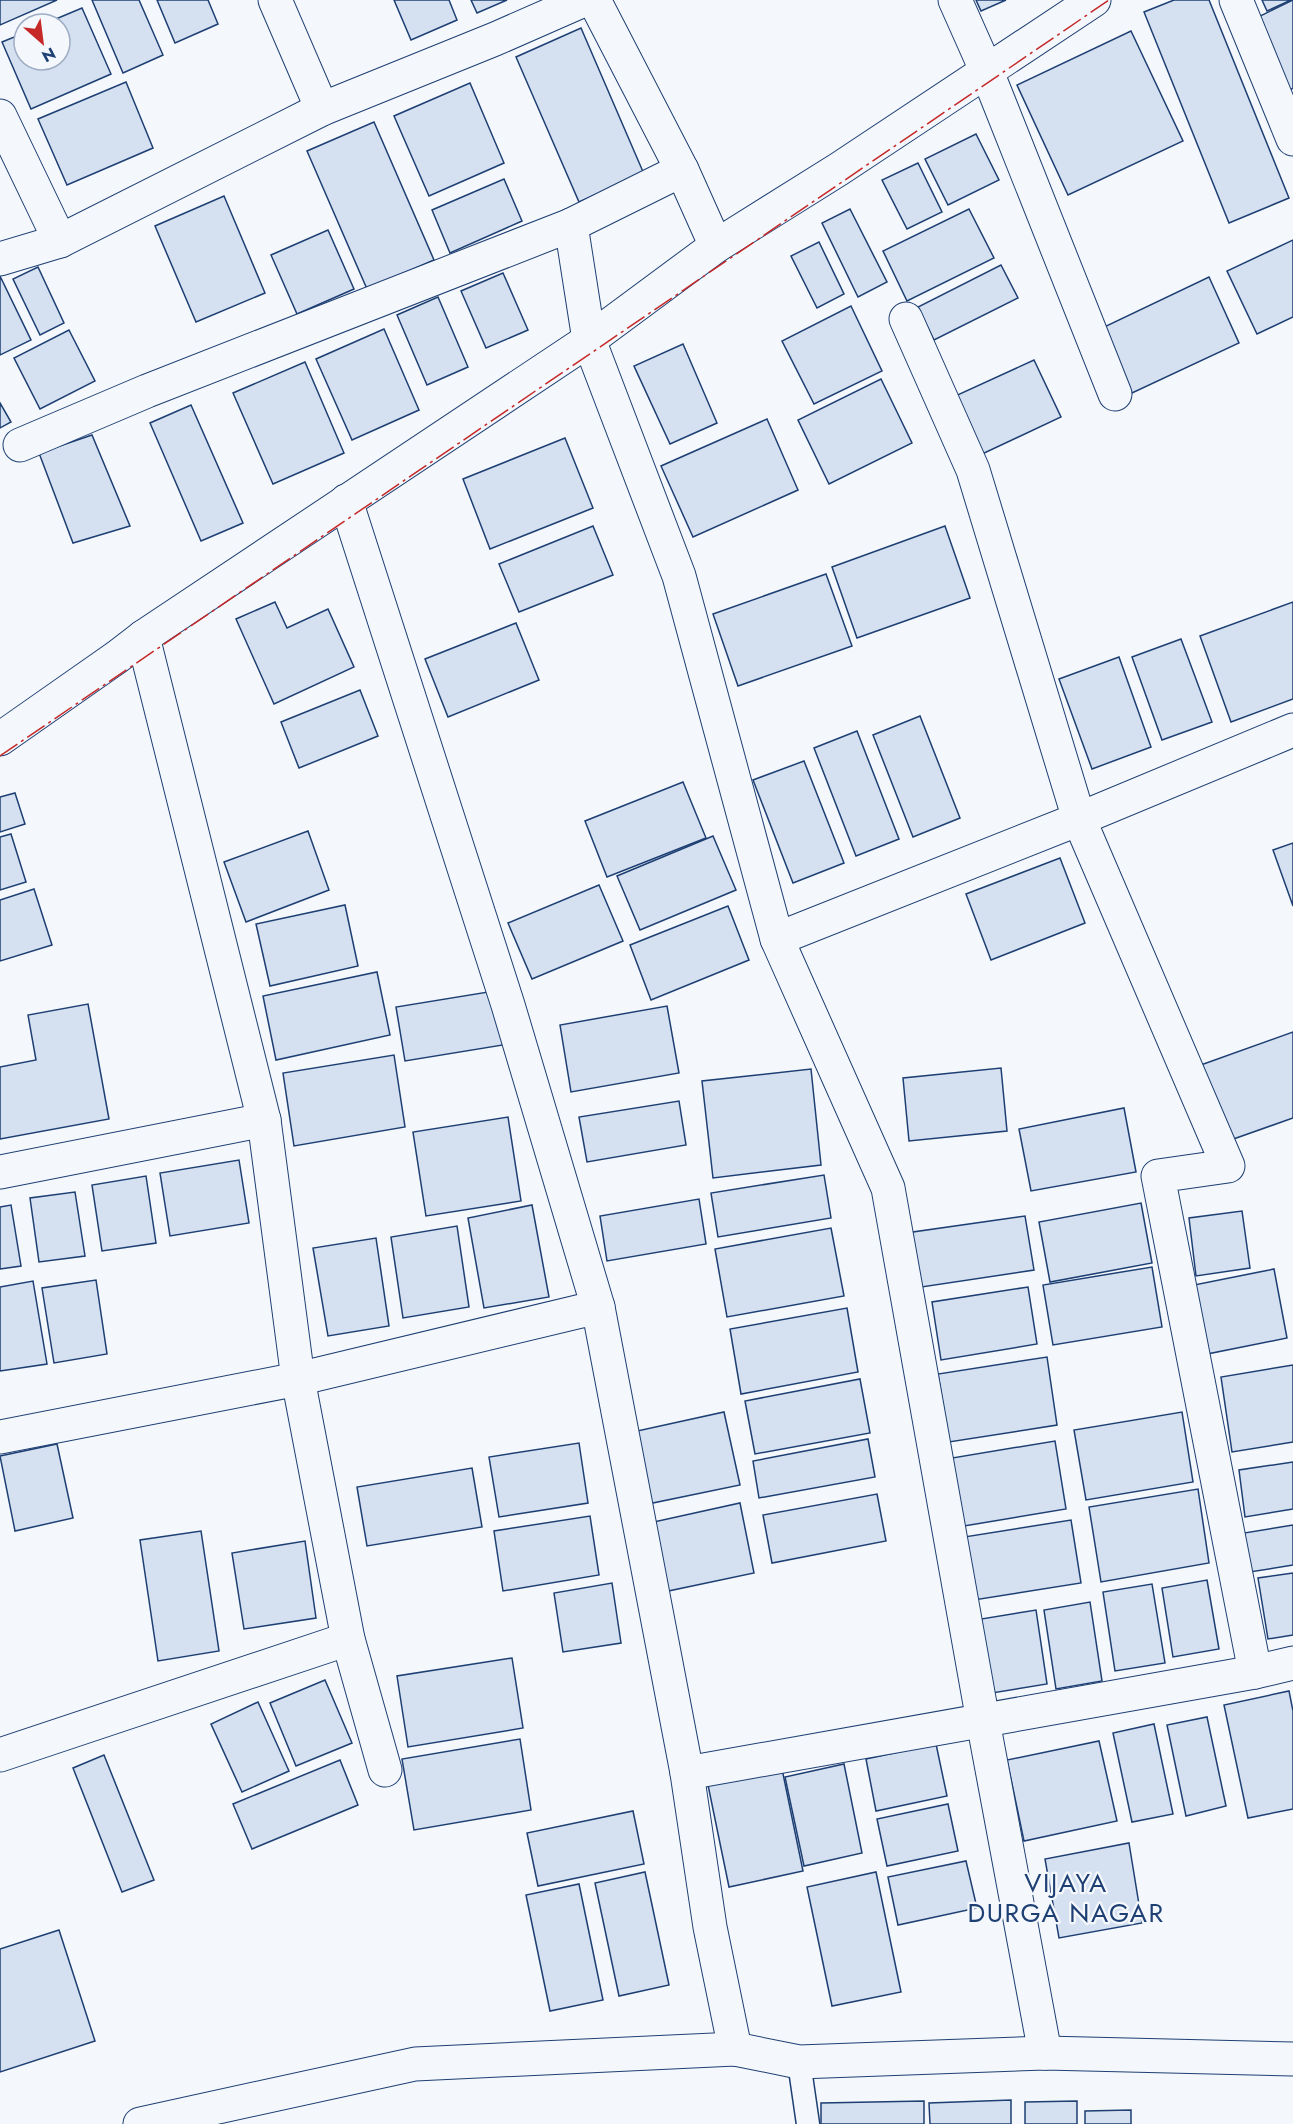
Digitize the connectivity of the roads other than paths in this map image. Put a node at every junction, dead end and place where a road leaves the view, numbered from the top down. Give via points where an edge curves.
1 (275, 0) edge
2 (584, 0) edge
3 (594, 0) edge
4 (955, 0) edge
5 (1094, 0) edge
6 (1236, 0) edge
7 (987, 72) junction
8 (322, 109) junction
9 (0, 116) edge
10 (1293, 139) edge
11 (682, 170) junction
12 (571, 225) junction
13 (60, 241) junction
14 (716, 246) junction
15 (0, 260) edge
16 (906, 319) dead end
17 (589, 340) junction
18 (1115, 394) dead end
19 (20, 445) dead end
20 (346, 501) junction
21 (143, 637) junction
22 (1293, 730) edge
23 (0, 739) edge
24 (1079, 819) junction
25 (777, 939) junction
26 (264, 1120) junction
27 (0, 1172) edge
28 (598, 1307) junction
29 (298, 1380) junction
30 (0, 1437) edge
31 (348, 1639) junction
32 (1293, 1663) edge
33 (1255, 1672) junction
34 (983, 1721) junction
35 (0, 1755) edge
36 (385, 1770) dead end
37 (687, 1773) junction
38 (735, 2049) junction
39 (1045, 2053) junction
40 (1293, 2059) edge
41 (799, 2062) junction
42 (140, 2124) edge
43 (808, 2124) edge

1 - 8 street
2 - 8 street
3 - 11 street
4 - 7 street
5 - 7 street
6 - 10 street
7 - 14 street
7 - 18 street
8 - 13 street
9 - 13 street
11 - 12 street
11 - 14 street
12 - 17 street
12 - 19 street via 158,386
13 - 15 street
14 - 17 street
16 - 24 street via 973,470
17 - 20 street
17 - 25 street via 679,576
20 - 21 street
20 - 28 street via 508,1005
21 - 23 street
21 - 26 street
22 - 24 street
24 - 25 street
24 - 33 street via 1228,1166 1158,1176
25 - 34 street via 888,1188
26 - 27 street
26 - 29 street
28 - 29 street
28 - 37 street
29 - 30 street
29 - 31 street
31 - 35 street
31 - 36 street
32 - 33 street
33 - 34 street
34 - 37 street
34 - 39 street
37 - 38 street via 710,1927
38 - 41 street
38 - 42 street via 416,2064
39 - 40 street
39 - 41 street
41 - 43 lane

